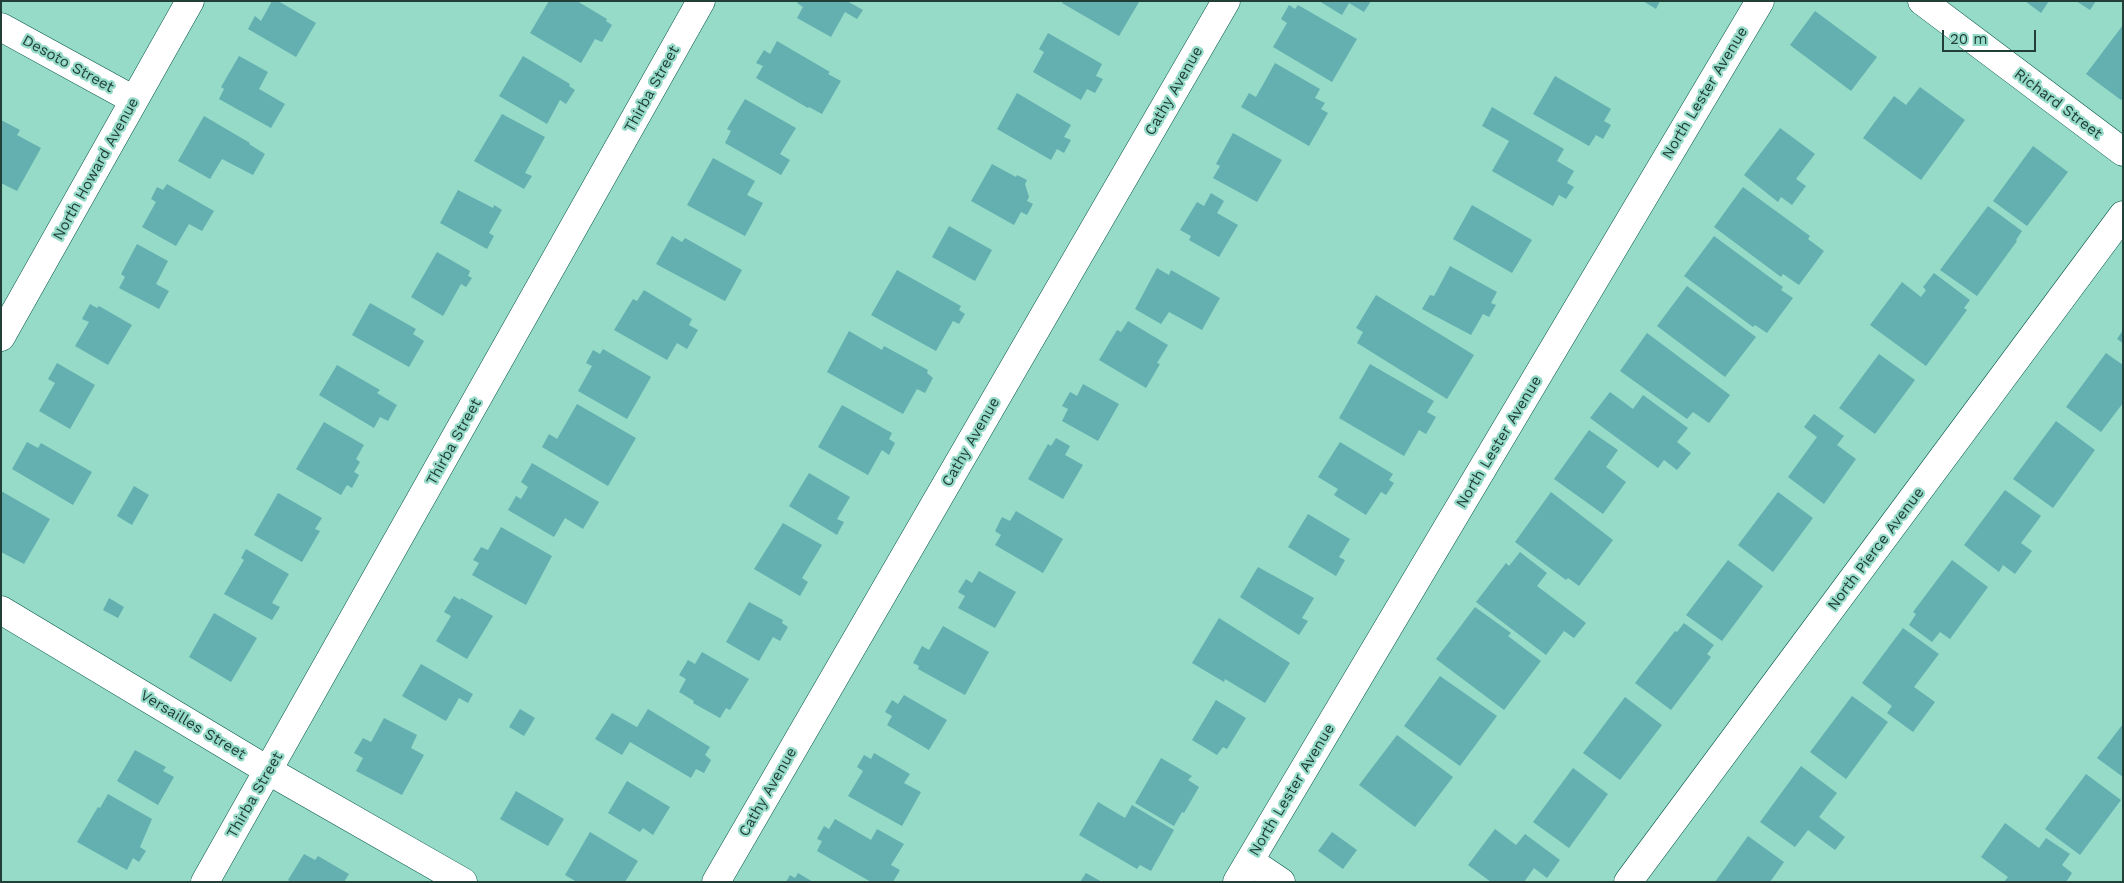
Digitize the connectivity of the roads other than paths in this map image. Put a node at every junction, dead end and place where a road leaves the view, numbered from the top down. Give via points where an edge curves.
1 (190, 1) edge
2 (701, 1) edge
3 (1226, 1) edge
4 (1760, 1) edge
5 (1922, 1) edge
6 (1, 27) edge
7 (134, 100) junction
8 (2123, 152) edge
9 (2123, 215) edge
10 (1, 337) edge
11 (1, 610) edge
12 (269, 770) junction
13 (1244, 871) edge
14 (206, 882) edge
15 (463, 882) edge
16 (716, 882) edge
17 (1281, 882) edge
18 (1628, 882) edge

1 - 7 street, North Howard Avenue
2 - 12 street, Thirba Street
3 - 16 street, Cathy Avenue
4 - 13 street, North Lester Avenue
5 - 8 street, Richard Street
6 - 7 street, Desoto Street
7 - 10 street, North Howard Avenue
9 - 18 street, North Pierce Avenue
11 - 12 street, Versailles Street
12 - 14 street, Thirba Street
12 - 15 street, Versailles Street
13 - 17 street

